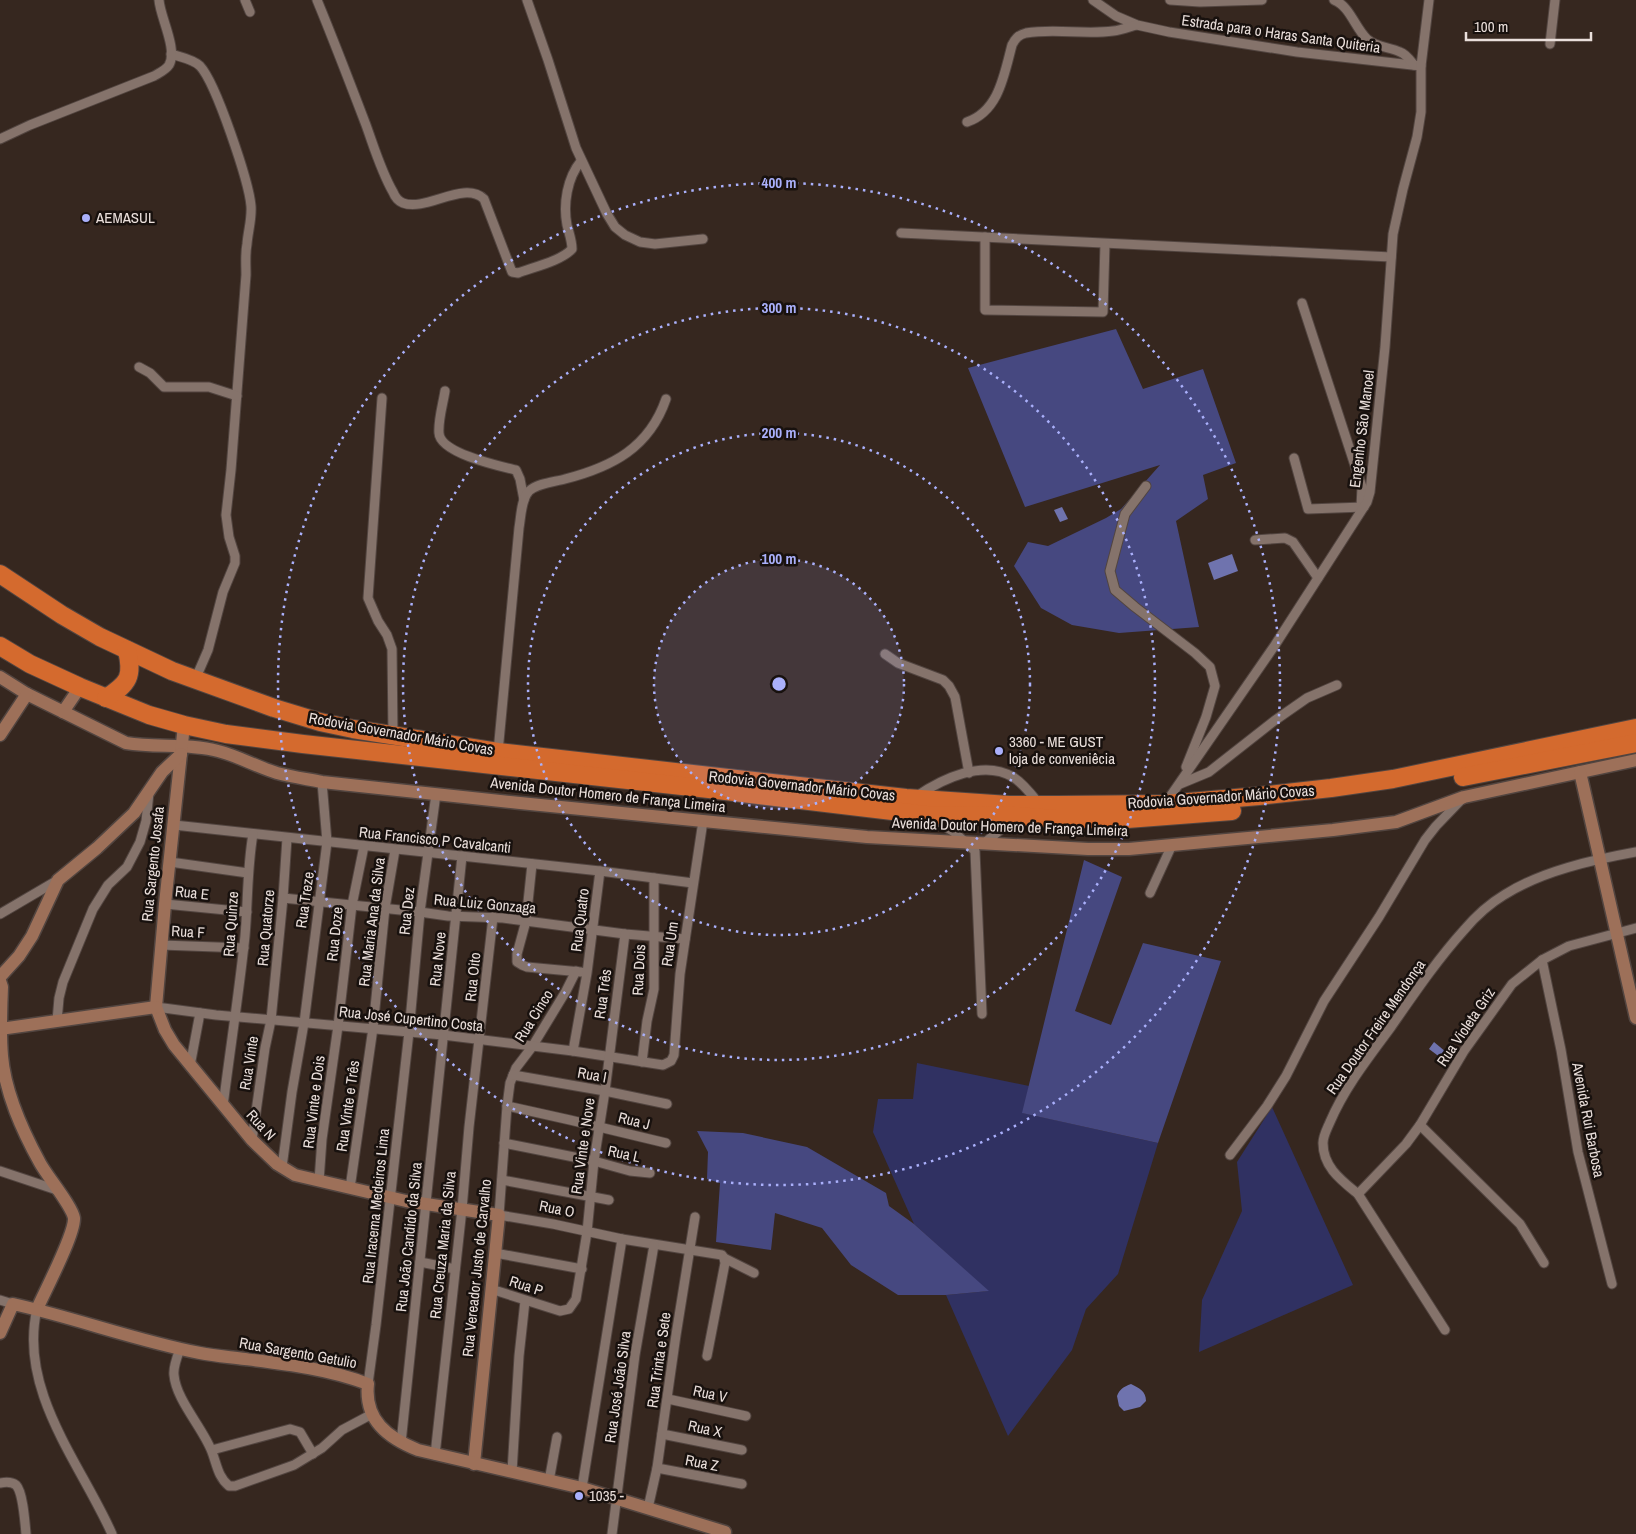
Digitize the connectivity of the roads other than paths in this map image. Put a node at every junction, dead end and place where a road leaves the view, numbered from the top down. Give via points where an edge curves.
1 (159, 0) edge
2 (246, 0) edge
3 (317, 0) edge
4 (527, 0) edge
5 (1093, 0) edge
6 (1170, 0) edge
7 (1262, 0) edge
8 (1334, 0) edge
9 (1429, 0) edge
10 (1555, 0) edge
11 (250, 12) dead end
12 (1137, 25) junction
13 (1550, 44) dead end
14 (172, 54) junction
15 (1418, 66) junction
16 (967, 122) dead end
17 (0, 140) edge
18 (581, 161) junction
19 (900, 233) dead end
20 (984, 237) junction
21 (703, 239) dead end
22 (1105, 244) junction
23 (1391, 257) junction
24 (1302, 302) dead end
25 (139, 366) dead end
26 (445, 391) dead end
27 (236, 396) junction
28 (382, 398) dead end
29 (666, 399) dead end
30 (1294, 458) dead end
31 (1146, 486) dead end
32 (524, 501) junction
33 (1362, 507) junction
34 (1255, 540) dead end
35 (0, 574) edge
36 (1318, 578) junction
37 (0, 646) edge
38 (128, 650) junction
39 (885, 654) dead end
40 (0, 677) edge
41 (195, 680) junction
42 (1337, 685) dead end
43 (80, 687) junction
44 (27, 694) junction
45 (106, 698) junction
46 (63, 712) junction
47 (184, 725) junction
48 (1636, 728) edge
49 (0, 735) edge
50 (393, 735) junction
51 (1636, 743) edge
52 (181, 750) junction
53 (498, 752) junction
54 (1636, 760) edge
55 (1580, 772) junction
56 (969, 773) junction
57 (322, 782) junction
58 (1179, 784) junction
59 (149, 793) junction
60 (436, 794) junction
61 (1464, 797) junction
62 (914, 798) junction
63 (1165, 804) junction
64 (1040, 805) junction
65 (926, 815) junction
66 (1018, 816) junction
67 (703, 821) junction
68 (174, 825) junction
69 (253, 834) junction
70 (287, 838) junction
71 (327, 842) junction
72 (975, 845) junction
73 (1172, 845) junction
74 (364, 846) junction
75 (395, 850) junction
76 (427, 852) junction
77 (1636, 852) edge
78 (462, 856) junction
79 (1600, 860) junction
80 (170, 862) junction
81 (532, 864) junction
82 (600, 871) junction
83 (248, 873) junction
84 (654, 878) junction
85 (58, 880) junction
86 (693, 883) junction
87 (1150, 893) dead end
88 (283, 898) junction
89 (318, 901) junction
90 (165, 904) junction
91 (352, 905) junction
92 (385, 908) junction
93 (246, 912) junction
94 (420, 912) junction
95 (0, 914) edge
96 (456, 916) junction
97 (493, 917) junction
98 (526, 921) junction
99 (1636, 928) edge
100 (592, 930) junction
101 (1617, 932) junction
102 (625, 934) junction
103 (654, 937) junction
104 (685, 939) junction
105 (161, 945) junction
106 (244, 948) junction
107 (1542, 960) junction
108 (576, 971) junction
109 (587, 973) junction
110 (0, 977) edge
111 (0, 981) edge
112 (1634, 998) edge
113 (156, 1007) junction
114 (200, 1013) junction
115 (982, 1014) dead end
116 (235, 1016) junction
117 (1636, 1018) edge
118 (271, 1020) junction
119 (56, 1021) junction
120 (304, 1023) junction
121 (338, 1026) junction
122 (373, 1028) junction
123 (0, 1029) edge
124 (410, 1032) junction
125 (443, 1035) junction
126 (479, 1039) junction
127 (532, 1047) junction
128 (573, 1051) junction
129 (608, 1057) junction
130 (642, 1062) junction
131 (663, 1065) joint
132 (190, 1066) junction
133 (513, 1075) junction
134 (605, 1091) junction
135 (667, 1104) dead end
136 (223, 1106) junction
137 (507, 1106) junction
138 (1420, 1125) junction
139 (600, 1127) junction
140 (252, 1140) junction
141 (504, 1143) junction
142 (666, 1143) dead end
143 (1230, 1155) dead end
144 (594, 1162) junction
145 (282, 1168) junction
146 (0, 1171) edge
147 (650, 1174) dead end
148 (502, 1180) junction
149 (319, 1181) junction
150 (350, 1188) junction
151 (58, 1190) junction
152 (1358, 1194) junction
153 (391, 1198) junction
154 (590, 1198) junction
155 (609, 1200) dead end
156 (427, 1205) junction
157 (462, 1209) junction
158 (499, 1215) junction
159 (695, 1216) dead end
160 (587, 1232) junction
161 (622, 1239) junction
162 (654, 1245) junction
163 (689, 1250) junction
164 (495, 1253) junction
165 (720, 1256) junction
166 (420, 1262) junction
167 (1544, 1263) dead end
168 (455, 1269) junction
169 (582, 1269) junction
170 (754, 1273) dead end
171 (1612, 1284) dead end
172 (491, 1289) junction
173 (0, 1300) edge
174 (526, 1301) junction
175 (13, 1304) junction
176 (38, 1309) junction
177 (553, 1309) joint
178 (1445, 1330) dead end
179 (0, 1333) edge
180 (180, 1349) junction
181 (707, 1356) dead end
182 (368, 1384) junction
183 (668, 1399) junction
184 (372, 1414) junction
185 (746, 1416) dead end
186 (662, 1434) junction
187 (558, 1437) dead end
188 (401, 1443) junction
189 (212, 1450) junction
190 (742, 1450) dead end
191 (313, 1454) junction
192 (435, 1455) junction
193 (474, 1464) junction
194 (657, 1468) junction
195 (512, 1472) junction
196 (549, 1481) junction
197 (0, 1483) edge
198 (742, 1484) dead end
199 (582, 1488) junction
200 (617, 1498) junction
201 (648, 1508) junction
202 (726, 1532) dead end
203 (26, 1534) edge
204 (112, 1534) edge
205 (612, 1534) edge

1 - 14 street
2 - 11 street
3 - 18 street via 397,199 418,204 452,196 480,195 512,272 518,273 559,258 572,249 566,206 570,179
4 - 18 street
5 - 12 street via 1116,16
6 - 7 street
8 - 15 street via 1341,4 1369,41 1404,54
9 - 15 street, Engenho São Manoel
10 - 13 street
12 - 15 street, Estrada para o Haras Santa Quiteria via 1297,52
12 - 16 street via 1114,31 1025,33 1018,36 990,107
14 - 17 street via 170,64 154,76
14 - 27 street via 199,65 205,74 216,95 250,196 251,222 246,247
15 - 23 street, Engenho São Manoel via 1421,112 1397,214
18 - 21 street via 607,214 625,235 655,244
19 - 20 street
20 - 22 street
20 - 22 street via 985,310 1103,312
22 - 23 street
23 - 33 street, Engenho São Manoel via 1370,492
24 - 33 street via 1362,487
25 - 27 street via 164,387 209,387
26 - 32 street via 439,435 442,443 491,464 516,470
27 - 41 street via 226,515 235,563 222,592 208,650
28 - 50 street via 368,598 392,649
29 - 32 street via 648,432 631,451 589,472 535,488
30 - 33 street via 1308,508
31 - 58 street via 1126,514 1118,540 1110,571 1115,590 1210,667 1215,686
32 - 53 street
33 - 36 street, Engenho São Manoel
34 - 36 street via 1285,538 1293,542
35 - 38 highway, Rodovia Governador Mário Covas via 62,615
36 - 58 street, Engenho São Manoel
37 - 43 highway, Rodovia Governador Mário Covas
38 - 41 highway, Rodovia Governador Mário Covas
38 - 45 highway via 131,673 125,684
39 - 56 street via 950,686 955,697
40 - 44 street, Avenida Doutor Homero de França Limeira
41 - 50 highway, Rodovia Governador Mário Covas via 320,722
42 - 58 street via 1307,698 1209,772
43 - 45 highway, Rodovia Governador Mário Covas
43 - 46 street
44 - 46 street, Avenida Doutor Homero de França Limeira
44 - 49 street
45 - 47 highway, Rodovia Governador Mário Covas
46 - 52 street, Avenida Doutor Homero de França Limeira via 126,743
47 - 52 street, Rua Sargento Josafa
47 - 65 highway, Rodovia Governador Mário Covas via 303,744
48 - 63 highway, Rodovia Governador Mário Covas via 1384,780
50 - 53 highway, Rodovia Governador Mário Covas
51 - 66 highway, Rodovia Governador Mário Covas via 1430,784 1238,810 1127,818
52 - 57 street, Avenida Doutor Homero de França Limeira via 218,750 275,772
52 - 59 street
52 - 68 street, Rua Sargento Josafa
53 - 62 highway, Rodovia Governador Mário Covas
54 - 55 street, Avenida Doutor Homero de França Limeira
55 - 61 street, Avenida Doutor Homero de França Limeira
55 - 79 street
56 - 62 street via 938,784
56 - 64 street via 993,770 1012,776
57 - 60 street, Avenida Doutor Homero de França Limeira
57 - 71 street, Rua Treze
58 - 63 street, Engenho São Manoel
59 - 85 street via 128,819
59 - 119 street via 140,842 128,867 108,885 93,909 63,982
60 - 67 street, Avenida Doutor Homero de França Limeira
60 - 76 street, Rua Dez
61 - 73 street, Avenida Doutor Homero de França Limeira via 1384,824
61 - 143 street via 1425,840 1324,1001 1286,1076
62 - 64 highway, Rodovia Governador Mário Covas
63 - 64 highway, Rodovia Governador Mário Covas
65 - 66 highway, Rodovia Governador Mário Covas
65 - 72 street
66 - 72 street
67 - 72 street, Avenida Doutor Homero de França Limeira
67 - 86 street, Rua Um
68 - 69 street, Rua Francisco P Cavalcanti
68 - 80 street, Rua Sargento Josafa
69 - 70 street, Rua Francisco P Cavalcanti
69 - 83 street, Rua Quinze
70 - 71 street, Rua Francisco P Cavalcanti
70 - 88 street, Rua Quatorze
71 - 74 street, Rua Francisco P Cavalcanti
71 - 89 street, Rua Treze
72 - 73 street, Avenida Doutor Homero de França Limeira via 1088,849
72 - 115 street
73 - 87 street
74 - 75 street, Rua Francisco P Cavalcanti
74 - 91 street, Rua Doze
75 - 76 street, Rua Francisco P Cavalcanti
75 - 92 street, Rua Maria Ana da Silva
76 - 78 street, Rua Francisco P Cavalcanti
76 - 94 street, Rua Dez
77 - 79 street, Rua Doutor Freire Mendonça
78 - 81 street, Rua Francisco P Cavalcanti
78 - 96 street, Rua Nove
79 - 101 street
79 - 152 street, Rua Doutor Freire Mendonça via 1547,875 1519,886 1495,901 1465,929 1403,1010 1346,1089 1325,1132 1323,1141 1327,1162 1340,1180
80 - 83 street
80 - 90 street, Rua Sargento Josafa
81 - 82 street, Rua Francisco P Cavalcanti
81 - 98 street
82 - 84 street, Rua Francisco P Cavalcanti
82 - 100 street, Rua Quatro
83 - 93 street, Rua Quinze
84 - 86 street, Rua Francisco P Cavalcanti
84 - 103 street, Rua Dois
85 - 95 street
85 - 110 street via 32,936
86 - 104 street, Rua Um
88 - 89 street, Rua Luiz Gonzaga
88 - 118 street, Rua Quatorze
89 - 91 street, Rua Luiz Gonzaga
89 - 120 street, Rua Treze
90 - 93 street, Rua E
90 - 105 street, Rua Sargento Josafa
91 - 92 street, Rua Luiz Gonzaga
91 - 121 street, Rua Doze
92 - 94 street, Rua Luiz Gonzaga
92 - 122 street, Rua Maria Ana da Silva
93 - 106 street, Rua Quinze
94 - 96 street, Rua Luiz Gonzaga
94 - 124 street, Rua Dez
96 - 97 street, Rua Luiz Gonzaga
96 - 125 street, Rua Nove
97 - 98 street, Rua Luiz Gonzaga
97 - 126 street, Rua Oito
98 - 100 street, Rua Luiz Gonzaga
98 - 108 street, Rua Quatro via 517,954 518,962
99 - 101 street, Rua Violeta Griz
100 - 102 street, Rua Luiz Gonzaga
100 - 109 street, Rua Quatro
101 - 107 street, Rua Violeta Griz via 1569,946
101 - 112 street
102 - 103 street, Rua Luiz Gonzaga
102 - 129 street, Rua Três
103 - 104 street, Rua Luiz Gonzaga
103 - 130 street, Rua Dois via 654,989
104 - 131 street, Rua Um via 674,1056
105 - 106 street, Rua F
105 - 113 street, Rua Sargento Josafa
106 - 116 street, Rua Quinze
107 - 138 street, Rua Violeta Griz via 1516,980 1500,1000 1464,1051
107 - 171 street, Avenida Rui Barbosa via 1578,1152
108 - 109 street, Rua Quatro
108 - 127 street, Rua Cinco
109 - 128 street, Rua Quatro
111 - 123 street
112 - 117 street
113 - 114 street, Rua José Cupertino Costa
113 - 119 street
113 - 132 street, Rua N via 162,1025
114 - 116 street, Rua José Cupertino Costa
114 - 132 street
116 - 118 street, Rua José Cupertino Costa
116 - 136 street, Rua Quinze
118 - 120 street, Rua José Cupertino Costa
118 - 140 street, Rua Vinte
119 - 123 street
120 - 121 street, Rua José Cupertino Costa
120 - 145 street, Rua Treze
121 - 122 street, Rua José Cupertino Costa
121 - 149 street, Rua Vinte e Dois
122 - 124 street, Rua José Cupertino Costa
122 - 150 street, Rua Vinte e Três
123 - 151 street via 2,1057 13,1105 33,1149
124 - 125 street, Rua José Cupertino Costa
124 - 153 street, Rua Iracema Medeiros Lima
125 - 126 street, Rua José Cupertino Costa
125 - 156 street, Rua João Candido da Silva
126 - 127 street, Rua José Cupertino Costa
126 - 157 street, Rua Creuza Maria da Silva
127 - 128 street, Rua José Cupertino Costa
127 - 133 street, Rua Cinco
128 - 129 street, Rua José Cupertino Costa
129 - 130 street, Rua José Cupertino Costa
129 - 134 street, Rua Vinte e Nove
130 - 131 street, Rua José Cupertino Costa
132 - 136 street, Rua N
133 - 134 street, Rua I
133 - 137 street, Rua Vereador Justo de Carvalho
134 - 135 street, Rua I
134 - 139 street, Rua Vinte e Nove
136 - 140 street, Rua N
137 - 139 street, Rua J
137 - 141 street, Rua Vereador Justo de Carvalho
138 - 152 street, Rua Violeta Griz via 1395,1157
138 - 167 street via 1520,1224
139 - 142 street, Rua J
139 - 144 street, Rua Vinte e Nove
140 - 145 street, Rua N
141 - 144 street, Rua L
141 - 148 street, Rua Vereador Justo de Carvalho
144 - 147 street, Rua L
144 - 154 street, Rua Vinte e Nove
145 - 149 street, Rua N
146 - 151 street
148 - 154 street
148 - 158 street, Rua Vereador Justo de Carvalho
149 - 150 street, Rua N
150 - 153 street, Rua N
151 - 176 street via 70,1207 74,1222
152 - 178 street, Rua Doutor Freire Mendonça
153 - 156 street, Rua O
153 - 182 street, Rua Iracema Medeiros Lima
154 - 155 street
154 - 160 street, Rua Vinte e Nove
156 - 157 street, Rua O
156 - 166 street, Rua João Candido da Silva
157 - 158 street, Rua O
157 - 168 street, Rua Creuza Maria da Silva
158 - 160 street, Rua O
158 - 164 street, Rua Vereador Justo de Carvalho
159 - 163 street, Rua Trinta e Sete
160 - 161 street, Rua O
160 - 169 street, Rua Vinte e Nove
161 - 162 street, Rua O
161 - 199 street
162 - 163 street, Rua O
162 - 200 street, Rua José João Silva via 635,1355
163 - 165 street, Rua O
163 - 183 street, Rua Trinta e Sete
164 - 169 street
164 - 172 street, Rua Vereador Justo de Carvalho
165 - 170 street, Rua O
165 - 181 street via 725,1263
166 - 168 street
166 - 188 street, Rua João Candido da Silva
168 - 192 street, Rua Creuza Maria da Silva
169 - 177 street, Rua Vinte e Nove via 572,1306 565,1310
172 - 174 street, Rua P
172 - 193 street, Rua Vereador Justo de Carvalho
173 - 175 street, Rua Sargento Getulio
174 - 177 street, Rua P
174 - 195 street
175 - 176 street, Rua Sargento Getulio
175 - 179 street
176 - 180 street, Rua Sargento Getulio
176 - 204 street via 34,1351 43,1391 56,1424
180 - 182 street, Rua Sargento Getulio via 326,1372
180 - 189 street via 174,1374 176,1384
182 - 184 street, Rua Sargento Getulio via 367,1399
183 - 185 street, Rua V
183 - 186 street, Rua Trinta e Sete
184 - 188 street via 381,1427
184 - 191 street via 342,1430
186 - 190 street, Rua X
186 - 194 street, Rua Trinta e Sete
187 - 196 street
188 - 192 street
189 - 191 street via 290,1429 300,1432
189 - 191 street via 218,1473 229,1486 294,1465
192 - 193 street
193 - 195 street
194 - 198 street, Rua Z
194 - 201 street, Rua Trinta e Sete
195 - 196 street
196 - 199 street
197 - 203 street via 12,1483 18,1487
199 - 200 street
200 - 201 street
200 - 205 street, Rua José João Silva
201 - 202 street

